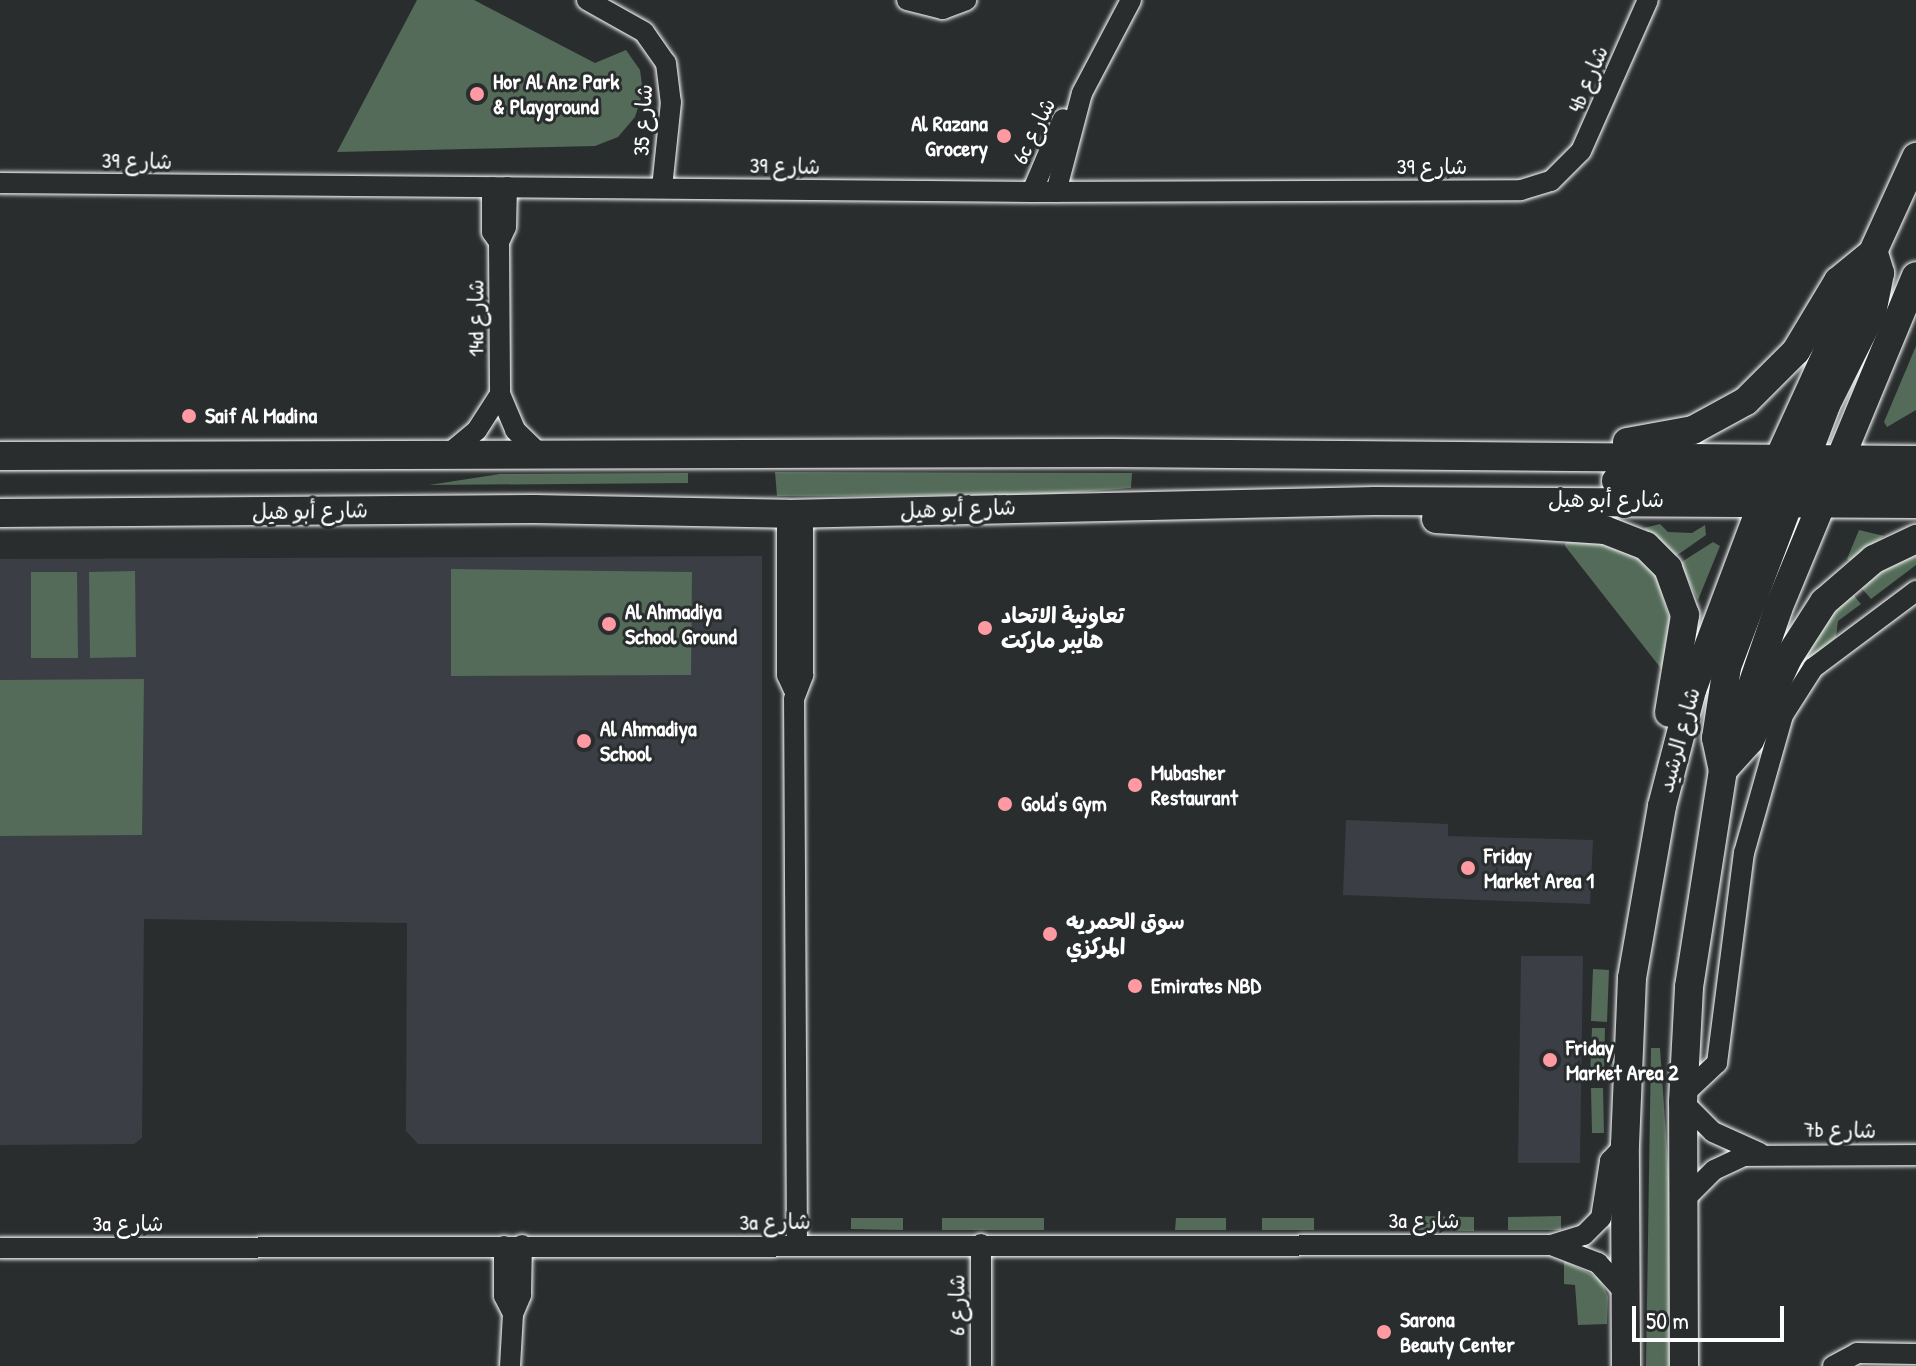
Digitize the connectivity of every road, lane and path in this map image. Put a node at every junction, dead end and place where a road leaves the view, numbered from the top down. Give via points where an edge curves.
1 (587, 0) edge
2 (907, 0) edge
3 (966, 0) edge
4 (1131, 0) edge
5 (1648, 0) edge
6 (1082, 93) junction
7 (1916, 157) edge
8 (1564, 171) joint
9 (0, 183) edge
10 (499, 187) junction
11 (662, 187) junction
12 (1032, 192) junction
13 (1056, 192) junction
14 (1874, 253) junction
15 (1916, 276) edge
16 (500, 394) junction
17 (1513, 455) junction
18 (0, 456) edge
19 (442, 458) junction
20 (545, 458) junction
21 (1916, 460) edge
22 (1784, 479) junction
23 (1830, 480) junction
24 (1916, 481) edge
25 (1375, 501) junction
26 (1226, 503) junction
27 (1916, 504) edge
28 (0, 513) edge
29 (795, 513) junction
30 (1916, 539) edge
31 (1916, 591) edge
32 (1675, 755) junction
33 (1723, 770) junction
34 (1683, 1098) junction
35 (1625, 1145) junction
36 (1764, 1154) junction
37 (1916, 1155) edge
38 (1684, 1200) junction
39 (981, 1244) junction
40 (1551, 1245) junction
41 (513, 1246) junction
42 (797, 1246) junction
43 (0, 1248) edge
44 (1626, 1294) junction
45 (1916, 1354) edge
46 (510, 1366) edge
47 (981, 1366) edge
48 (1626, 1366) edge
49 (1684, 1366) edge
50 (1833, 1366) edge

1 - 11 street, شارع 35 via 644,32 666,63 671,102
2 - 3 street via 943,9
4 - 6 street, 6c شارع
5 - 8 street, 4b شارع via 1590,135
6 - 12 street, 6c شارع via 1049,147
6 - 13 street, 6c شارع
7 - 14 main road
8 - 13 street, شارع 39 via 1521,190
9 - 10 street, شارع 39
10 - 11 street, شارع 39
10 - 16 street, 14d شارع via 506,227 499,242
11 - 12 street, شارع 39
12 - 13 street, شارع 39
14 - 17 main road via 1838,281 1781,370 1720,418 1664,438 1539,444
14 - 22 main road via 1880,273 1872,313
15 - 23 main road
16 - 19 street via 477,430
16 - 20 street, 14d شارع via 515,430
17 - 20 main road, شارع أبو هيل
17 - 22 main road, شارع أبو هيل
18 - 19 main road, شارع أبو هيل
19 - 20 main road, شارع أبو هيل
21 - 23 main road, شارع أبو هيل
22 - 23 main road, شارع أبو هيل
22 - 23 main road, شارع أبو هيل
22 - 25 main road, شارع أبو هيل
22 - 26 main road via 1298,484
22 - 32 main road, شارع الرشيد via 1711,633
22 - 33 main road via 1717,705 1716,738
23 - 24 main road
23 - 27 main road, شارع أبو هيل
23 - 33 main road
25 - 26 main road, شارع أبو هيل
25 - 32 main road via 1420,518 1605,530 1646,546 1668,568 1685,615 1669,710
26 - 29 main road, شارع أبو هيل
28 - 29 main road, شارع أبو هيل
29 - 42 street via 787,675 795,692
30 - 33 main road via 1874,559 1824,602 1788,658 1750,740
31 - 34 street via 1813,668 1783,715 1744,853 1717,1063
32 - 35 main road, شارع الرشيد via 1634,964
33 - 34 main road via 1700,891
34 - 36 street, 7b شارع via 1713,1132
34 - 38 main road
35 - 40 street, 3a شارع via 1610,1161 1601,1218 1584,1235
35 - 44 main road, شارع الرشيد
36 - 37 street, 7b شارع
36 - 38 street, 7b شارع via 1714,1170
38 - 49 main road
39 - 40 street, 3a شارع
39 - 42 street, 3a شارع
39 - 47 street, شارع 6
40 - 44 street, 3a شارع via 1598,1263
41 - 42 street, 3a شارع
41 - 43 street, 3a شارع
41 - 46 street via 521,1302 513,1314
44 - 48 main road, شارع الرشيد
45 - 50 street via 1857,1353

